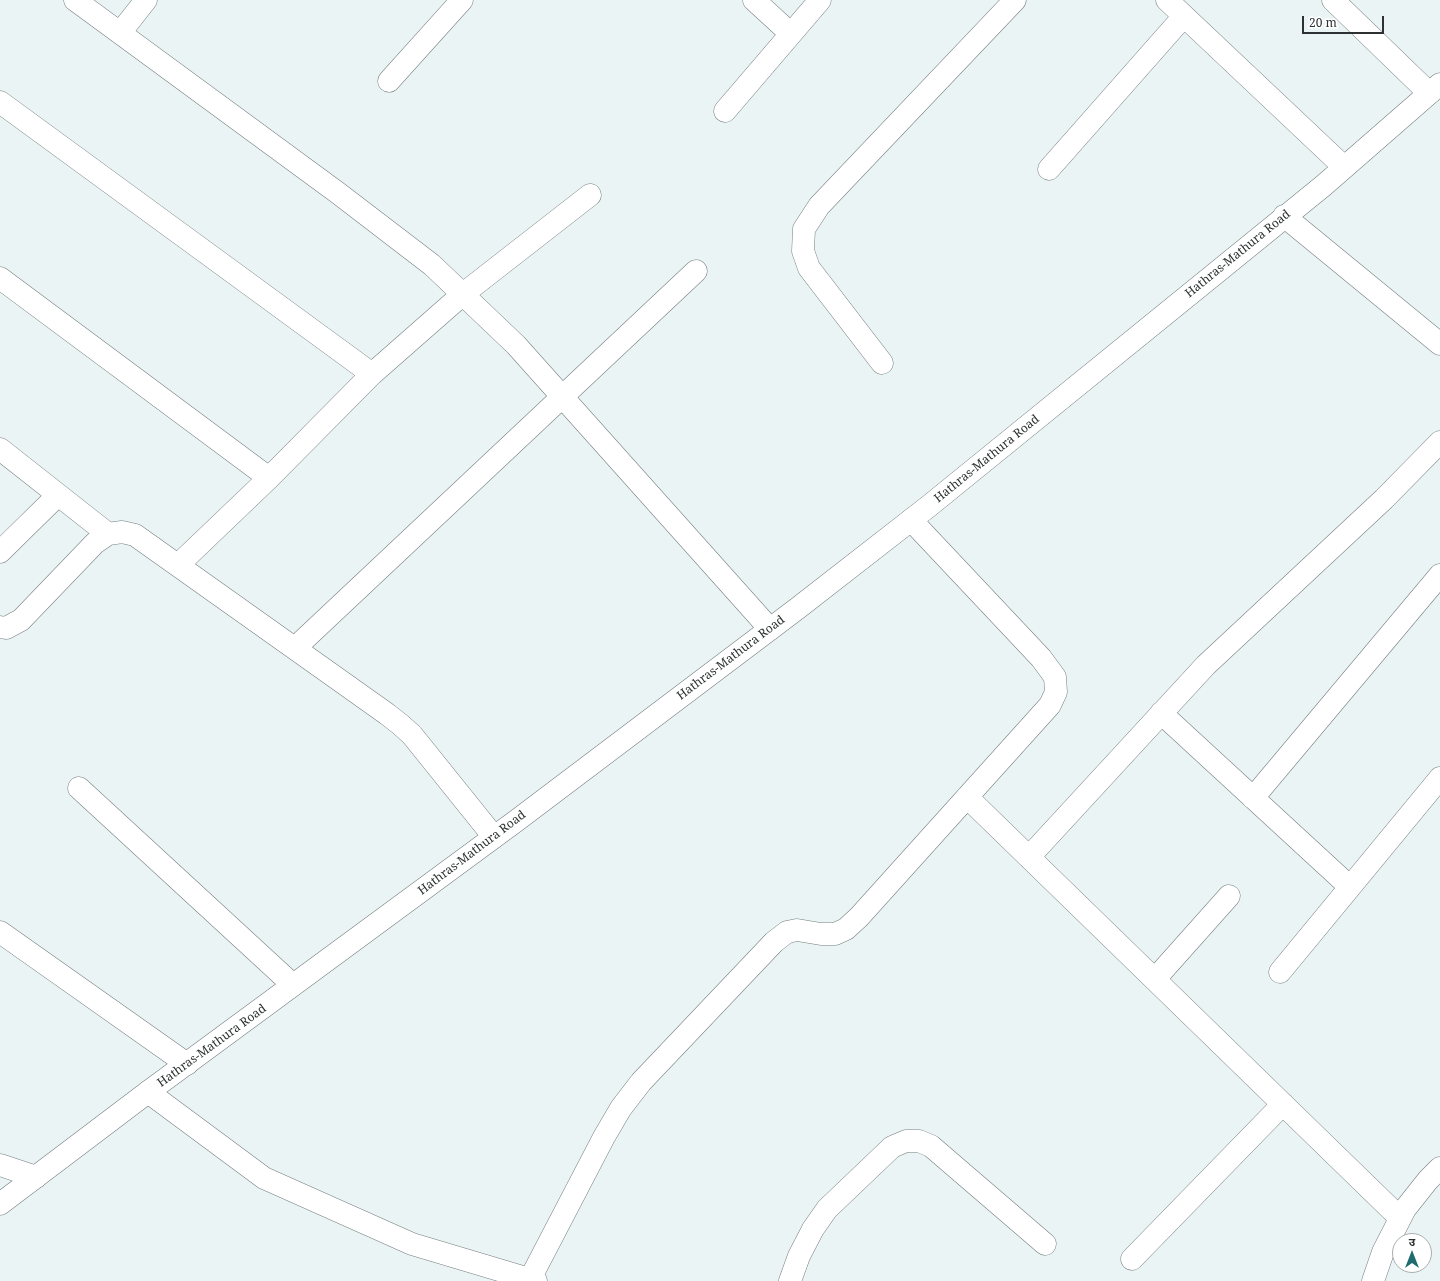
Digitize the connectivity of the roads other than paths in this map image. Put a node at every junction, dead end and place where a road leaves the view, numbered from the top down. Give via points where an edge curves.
1 (75, 0) edge
2 (146, 0) edge
3 (462, 0) edge
4 (754, 0) edge
5 (820, 0) edge
6 (1167, 0) edge
7 (1333, 0) edge
8 (1011, 1) edge
9 (1184, 16) junction
10 (120, 33) junction
11 (791, 34) junction
12 (389, 81) dead end
13 (1435, 88) edge
14 (0, 102) edge
15 (725, 111) dead end
16 (1344, 168) junction
17 (1049, 169) dead end
18 (590, 195) dead end
19 (1284, 216) junction
20 (696, 271) dead end
21 (0, 278) edge
22 (462, 294) junction
23 (1440, 344) edge
24 (882, 362) dead end
25 (372, 374) junction
26 (562, 398) junction
27 (1440, 442) edge
28 (0, 449) edge
29 (269, 478) junction
30 (58, 495) junction
31 (911, 520) junction
32 (108, 534) junction
33 (0, 552) edge
34 (178, 565) junction
35 (1440, 575) edge
36 (0, 627) edge
37 (770, 629) junction
38 (295, 648) junction
39 (1161, 713) junction
40 (1440, 778) edge
41 (79, 788) dead end
42 (967, 797) junction
43 (1253, 798) junction
44 (494, 837) junction
45 (1029, 857) junction
46 (1350, 887) junction
47 (1230, 896) dead end
48 (0, 932) edge
49 (1280, 972) dead end
50 (1155, 979) junction
51 (294, 985) junction
52 (187, 1064) junction
53 (148, 1092) junction
54 (1283, 1104) junction
55 (0, 1165) edge
56 (1440, 1168) edge
57 (36, 1177) junction
58 (0, 1204) edge
59 (1400, 1218) junction
60 (1045, 1244) dead end
61 (1132, 1259) dead end
62 (533, 1280) edge
63 (790, 1281) edge
64 (1373, 1281) edge

1 - 10 main road
2 - 10 main road
3 - 12 main road
4 - 11 main road
5 - 11 main road
6 - 9 main road
7 - 13 main road
8 - 24 main road via 819,206 804,229 803,251 809,268
9 - 16 main road
9 - 17 main road
10 - 22 main road via 338,193 432,266
11 - 15 main road
13 - 16 main road, Hathras-Mathura Road
14 - 25 main road
16 - 19 main road, Hathras-Mathura Road
18 - 22 main road
19 - 23 main road
19 - 31 main road, Hathras-Mathura Road
20 - 26 main road
21 - 29 main road
22 - 25 main road
22 - 26 main road via 516,345
25 - 29 main road
26 - 37 main road
26 - 38 main road
27 - 39 main road via 1384,499 1206,665
28 - 30 main road
29 - 34 main road
30 - 32 main road
30 - 33 main road
31 - 37 main road, Hathras-Mathura Road
31 - 42 main road via 1041,658 1055,677 1056,692 1050,705
32 - 34 main road via 122,532 135,535
32 - 36 main road via 95,543 21,620 6,628
34 - 38 main road
35 - 43 main road
37 - 44 main road, Hathras-Mathura Road
38 - 44 main road via 412,734
39 - 43 main road
39 - 45 main road
40 - 46 main road
41 - 51 main road
42 - 45 main road
42 - 62 main road via 846,929 836,934 798,930 787,932 778,938 641,1082 621,1108 604,1137
43 - 46 main road
44 - 51 main road, Hathras-Mathura Road
45 - 50 main road
46 - 49 main road
47 - 50 main road
48 - 52 main road
50 - 54 main road
51 - 52 main road, Hathras-Mathura Road
52 - 53 main road, Hathras-Mathura Road
53 - 57 main road, Hathras-Mathura Road
53 - 62 main road via 264,1178 412,1244
54 - 59 main road
54 - 61 main road
55 - 57 main road
56 - 59 main road
57 - 58 main road, Hathras-Mathura Road
59 - 64 main road via 1383,1252
60 - 63 main road via 930,1146 919,1141 906,1141 892,1147 827,1209 802,1249

